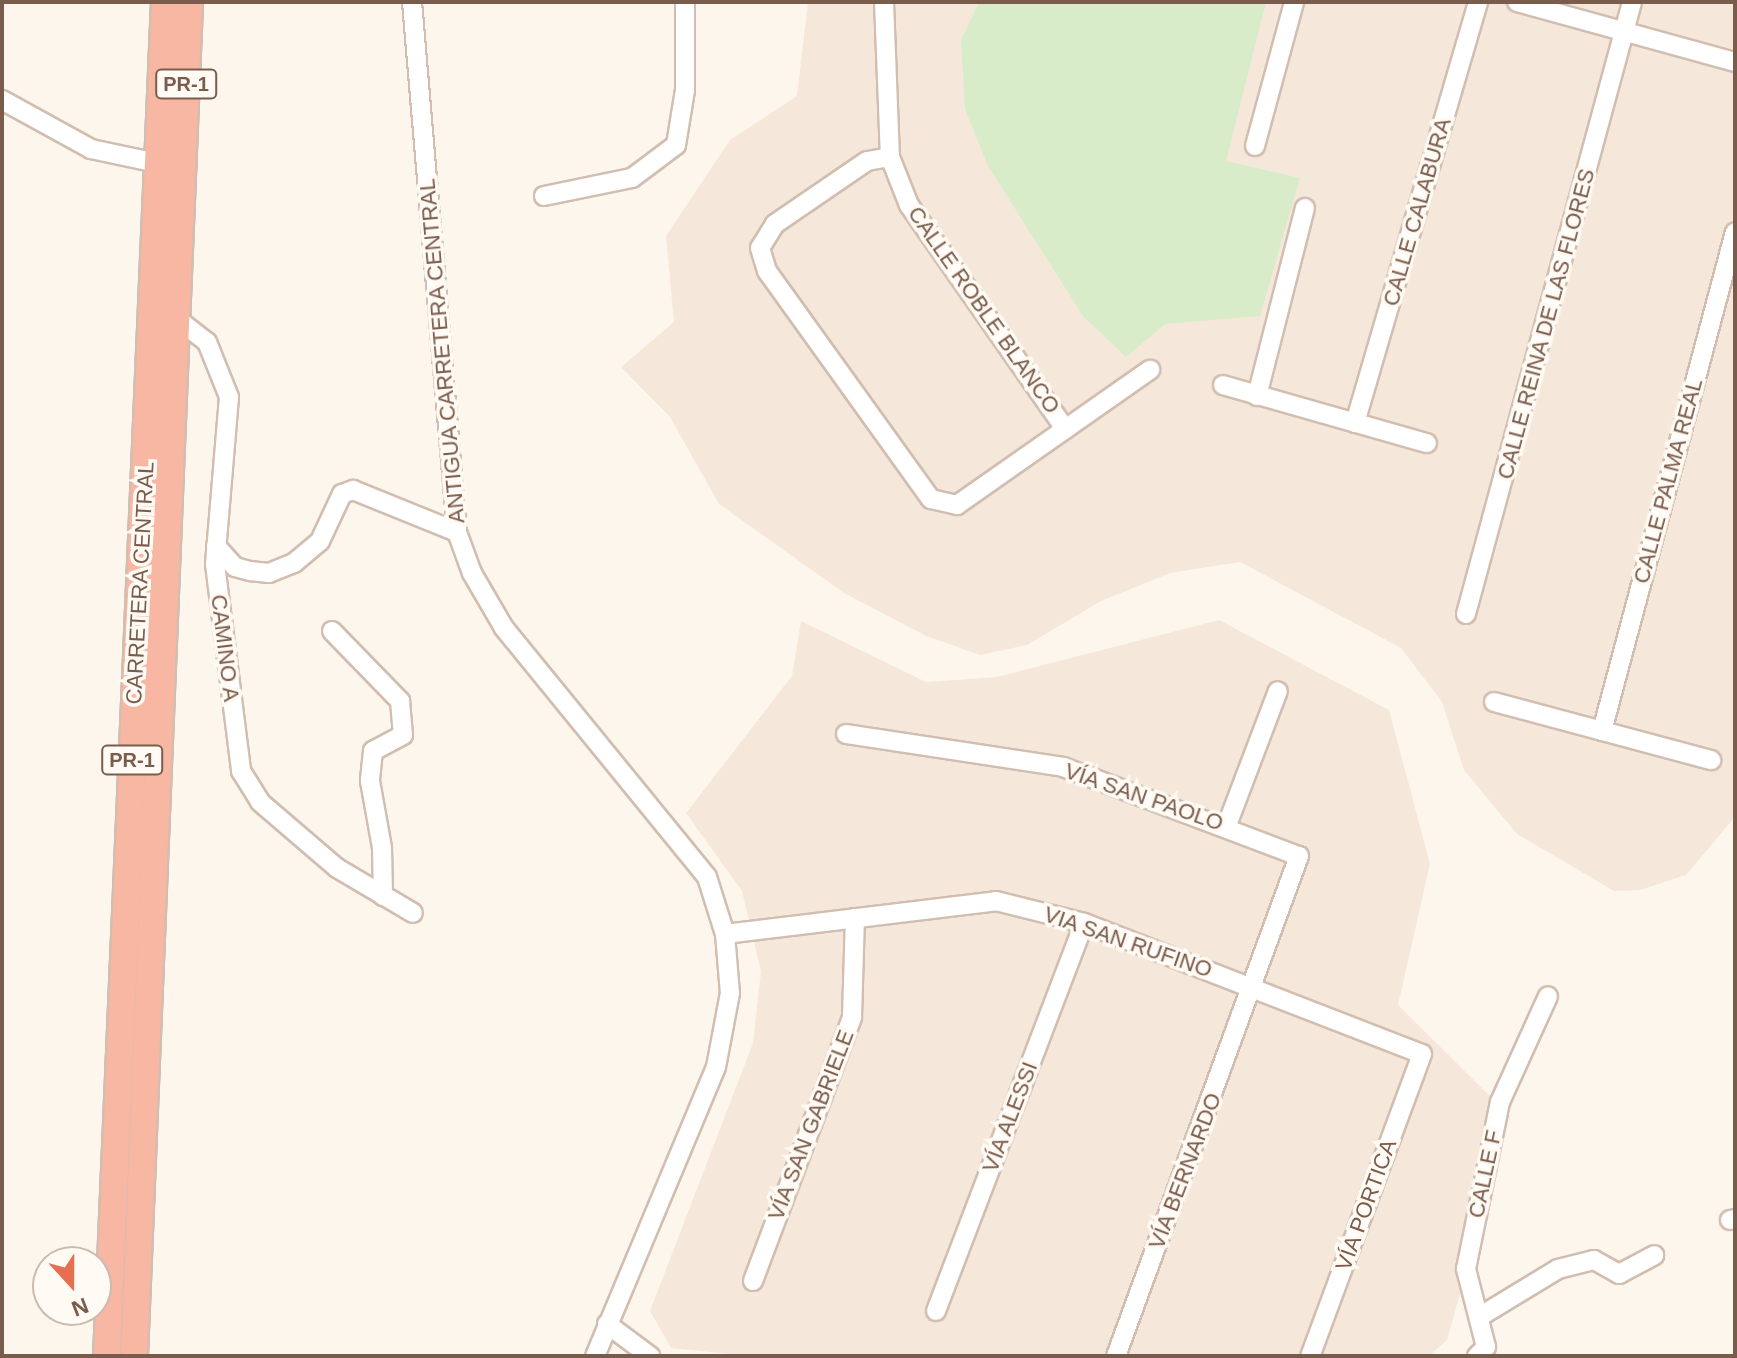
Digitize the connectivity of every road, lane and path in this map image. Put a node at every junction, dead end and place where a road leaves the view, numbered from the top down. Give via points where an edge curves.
1 (165, 2) edge
2 (189, 2) edge
3 (412, 2) edge
4 (685, 2) edge
5 (884, 2) edge
6 (1294, 2) edge
7 (1478, 2) edge
8 (1517, 2) edge
9 (1632, 2) edge
10 (1624, 33) junction
11 (1735, 62) edge
12 (2, 100) edge
13 (1255, 146) dead end
14 (890, 157) junction
15 (171, 165) junction
16 (544, 196) dead end
17 (1305, 208) dead end
18 (1735, 232) edge
19 (176, 318) junction
20 (1150, 370) dead end
21 (1223, 385) dead end
22 (1257, 396) junction
23 (1355, 423) junction
24 (1065, 429) junction
25 (1427, 443) dead end
26 (457, 532) junction
27 (216, 546) junction
28 (1466, 614) dead end
29 (332, 631) dead end
30 (1278, 691) dead end
31 (1494, 702) dead end
32 (1602, 731) junction
33 (846, 734) dead end
34 (1711, 760) dead end
35 (1227, 825) junction
36 (383, 896) junction
37 (413, 913) dead end
38 (855, 918) junction
39 (1084, 923) junction
40 (725, 934) junction
41 (1254, 987) junction
42 (1548, 996) dead end
43 (1422, 1054) joint
44 (1654, 1255) dead end
45 (753, 1281) dead end
46 (936, 1311) dead end
47 (1479, 1317) junction
48 (607, 1324) junction
49 (107, 1356) edge
50 (134, 1356) edge
51 (595, 1356) edge
52 (650, 1356) edge
53 (1116, 1356) edge
54 (1310, 1356) edge
55 (1477, 1356) edge

1 - 15 highway, CARRETERA CENTRAL / PR-1
2 - 15 highway, CARRETERA CENTRAL / PR-1
3 - 26 street, ANTIGUA CARRETERA CENTRAL
4 - 16 street via 685,90 676,145 632,178
5 - 14 street, CALLE ROBLE BLANCO
6 - 13 street
7 - 23 street, CALLE CALABURA
8 - 10 street
9 - 10 street, CALLE REINA DE LAS FLORES
10 - 11 street
10 - 28 street, CALLE REINA DE LAS FLORES
12 - 15 street via 91,149
14 - 24 street, CALLE ROBLE BLANCO via 909,205
14 - 24 street via 867,161 775,224 760,248 767,271 931,499 957,505
15 - 19 highway, CARRETERA CENTRAL / PR-1
15 - 49 highway, CARRETERA CENTRAL / PR-1
17 - 22 street
18 - 32 street, CALLE PALMA REAL
19 - 27 street, CAMINO A via 207,342 229,397
19 - 50 highway, CARRETERA CENTRAL / PR-1
20 - 24 street
21 - 22 street
22 - 23 street
23 - 25 street
26 - 27 street via 353,490 342,494 320,541 294,563 269,573 250,571 235,567
26 - 40 street, ANTIGUA CARRETERA CENTRAL via 472,573 504,628 707,877 721,906
27 - 36 street, CAMINO A via 241,771 260,802 337,868
29 - 36 street via 400,701 403,735 373,751 370,781 382,848
30 - 35 street
31 - 32 street
32 - 34 street
33 - 35 street, VÍA SAN PAOLO via 1063,767
35 - 41 street, VÍA SAN PAOLO via 1299,856
36 - 37 street, CAMINO A
38 - 39 street, VIA SAN RUFINO via 996,901
38 - 40 street, VIA SAN RUFINO
38 - 45 street, VÍA SAN GABRIELE via 852,1017
39 - 41 street, VIA SAN RUFINO
39 - 46 street, VÍA ALESSI
40 - 48 street, ANTIGUA CARRETERA CENTRAL via 730,993 716,1067
41 - 43 street, VIA SAN RUFINO
41 - 53 street, VÍA BERNARDO
42 - 47 street, CALLE F via 1500,1102 1466,1269
43 - 54 street, VÍA PORTICA
44 - 47 street via 1619,1274 1594,1260 1558,1269
47 - 55 street, CALLE F via 1486,1347
48 - 51 street, ANTIGUA CARRETERA CENTRAL
48 - 52 street

